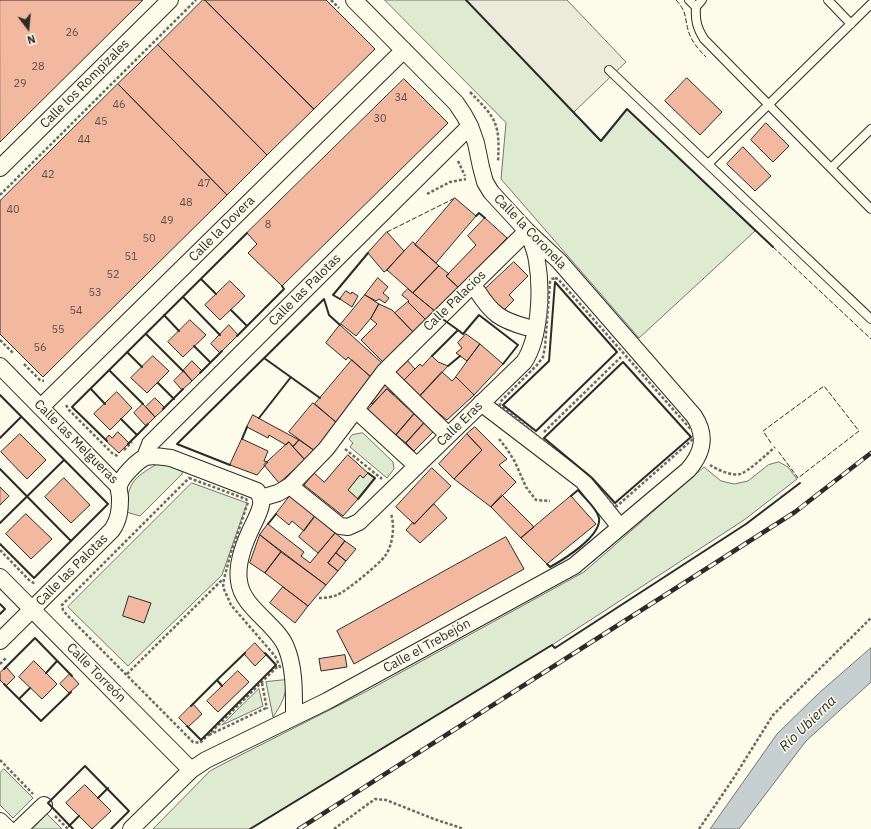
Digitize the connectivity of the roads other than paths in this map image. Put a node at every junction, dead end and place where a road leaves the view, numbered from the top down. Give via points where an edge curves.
1 (170, 0) edge
2 (354, 0) edge
3 (688, 0) edge
4 (702, 0) edge
5 (828, 0) edge
6 (871, 4) edge
7 (696, 7) junction
8 (851, 24) junction
9 (404, 50) junction
10 (609, 70) dead end
11 (768, 105) junction
12 (470, 126) junction
13 (871, 129) edge
14 (708, 164) junction
15 (0, 168) edge
16 (831, 168) junction
17 (871, 209) edge
18 (527, 231) junction
19 (478, 292) dead end
20 (871, 319) edge
21 (526, 327) dead end
22 (0, 366) edge
23 (384, 372) junction
24 (481, 403) junction
25 (41, 407) junction
26 (356, 410) junction
27 (448, 435) junction
28 (702, 440) joint
29 (145, 457) junction
30 (417, 466) junction
31 (119, 486) junction
32 (290, 486) junction
33 (261, 498) junction
34 (620, 527) junction
35 (0, 577) edge
36 (32, 609) junction
37 (0, 641) edge
38 (294, 717) junction
39 (191, 770) junction
40 (44, 805) dead end
41 (0, 821) edge
42 (8, 829) edge
43 (19, 829) edge
44 (131, 829) edge

1 - 15 street, Calle los Rompizales
2 - 9 street, Calle la Coronela
3 - 7 lane
4 - 7 lane
5 - 8 lane
6 - 8 lane
7 - 11 lane via 698,30 704,39
8 - 11 lane
9 - 12 street, Calle la Coronela via 456,104
9 - 25 street, Calle la Dovera
10 - 14 lane
11 - 14 lane
11 - 16 lane
12 - 18 street, Calle la Coronela via 485,182
12 - 29 street, Calle las Palotas via 150,444
13 - 16 lane
14 - 20 lane
16 - 17 lane
18 - 23 street, Calle Palacios
18 - 24 street, Calle Eras via 539,272 534,342 524,362
18 - 28 street, Calle la Coronela via 559,261 694,416
19 - 21 street via 488,308 508,322
22 - 25 street, Calle las Melgueras
23 - 26 street, Calle Palacios
23 - 27 street
24 - 27 street, Calle Eras
24 - 34 street via 583,481
25 - 31 street, Calle las Melgueras
26 - 30 street
26 - 32 street, Calle Palacios via 326,449
27 - 30 street, Calle Eras
28 - 34 street, Calle el Trebejón via 698,458 688,470
29 - 31 street, Calle las Melgueras via 125,474
29 - 33 street via 171,458 257,491
30 - 32 street, Calle Eras via 385,489 358,522 348,527 340,526
31 - 36 street, Calle las Palotas via 120,509 112,530
32 - 33 street, Calle Palacios
33 - 38 street via 262,506 240,559 238,580 240,590 286,647 292,670
34 - 38 street, Calle el Trebejón via 574,566
35 - 36 street, Calle Torreón
36 - 37 street, Calle las Palotas
36 - 39 street, Calle Torreón
38 - 39 street, Calle el Trebejón via 206,760
39 - 44 street, Calle el Trebejón
40 - 43 street
41 - 42 street

